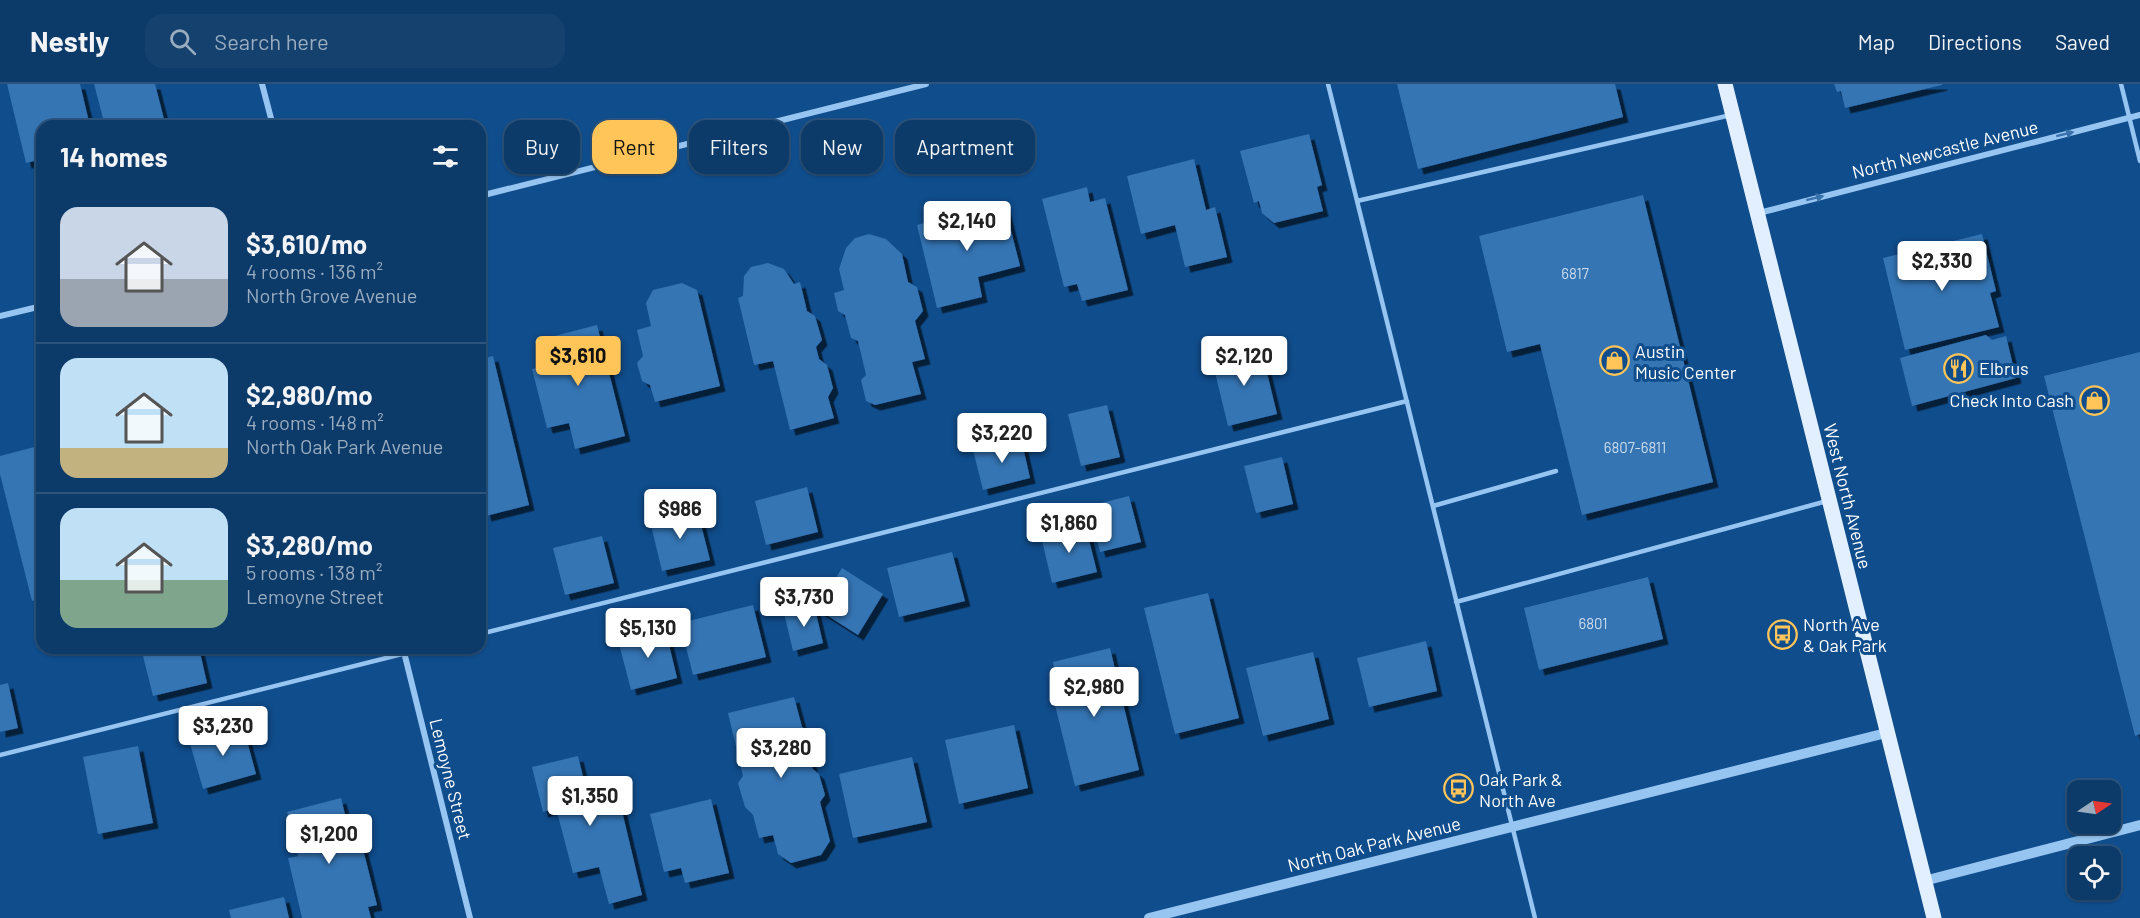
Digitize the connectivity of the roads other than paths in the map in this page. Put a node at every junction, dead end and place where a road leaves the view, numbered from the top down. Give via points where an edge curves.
1 (262, 84) edge
2 (926, 84) edge
3 (1328, 84) edge
4 (1725, 84) edge
5 (2121, 84) edge
6 (1733, 115) junction
7 (2140, 115) edge
8 (2129, 117) junction
9 (271, 120) edge
10 (2140, 161) edge
11 (486, 194) edge
12 (1357, 201) junction
13 (1758, 213) junction
14 (36, 307) edge
15 (0, 316) edge
16 (1407, 401) junction
17 (1556, 471) dead end
18 (1829, 501) junction
19 (1433, 506) junction
20 (1456, 602) junction
21 (486, 632) edge
22 (391, 654) edge
23 (404, 654) edge
24 (1886, 733) junction
25 (0, 755) edge
26 (2140, 825) edge
27 (1512, 827) junction
28 (1924, 881) junction
29 (470, 918) edge
30 (1149, 918) edge
31 (1535, 918) edge
32 (1934, 918) edge

1 - 9 street
2 - 11 street
3 - 12 lane
4 - 6 main road, West North Avenue
5 - 8 lane
6 - 12 lane
6 - 13 main road, West North Avenue
7 - 8 street, North Newcastle Avenue
8 - 10 lane
13 -> 8 street, North Newcastle Avenue
12 - 16 lane
13 - 18 main road, West North Avenue
14 - 15 street
16 - 19 lane
16 - 21 lane
17 - 19 lane
18 - 20 lane
18 - 24 main road, West North Avenue
19 - 20 lane
20 - 27 lane
22 - 25 lane
23 - 29 street, Lemoyne Street
24 - 27 street, North Oak Park Avenue
24 - 28 main road, West North Avenue
26 - 28 street
27 - 30 street, North Oak Park Avenue
27 - 31 lane
28 - 32 main road, West North Avenue

